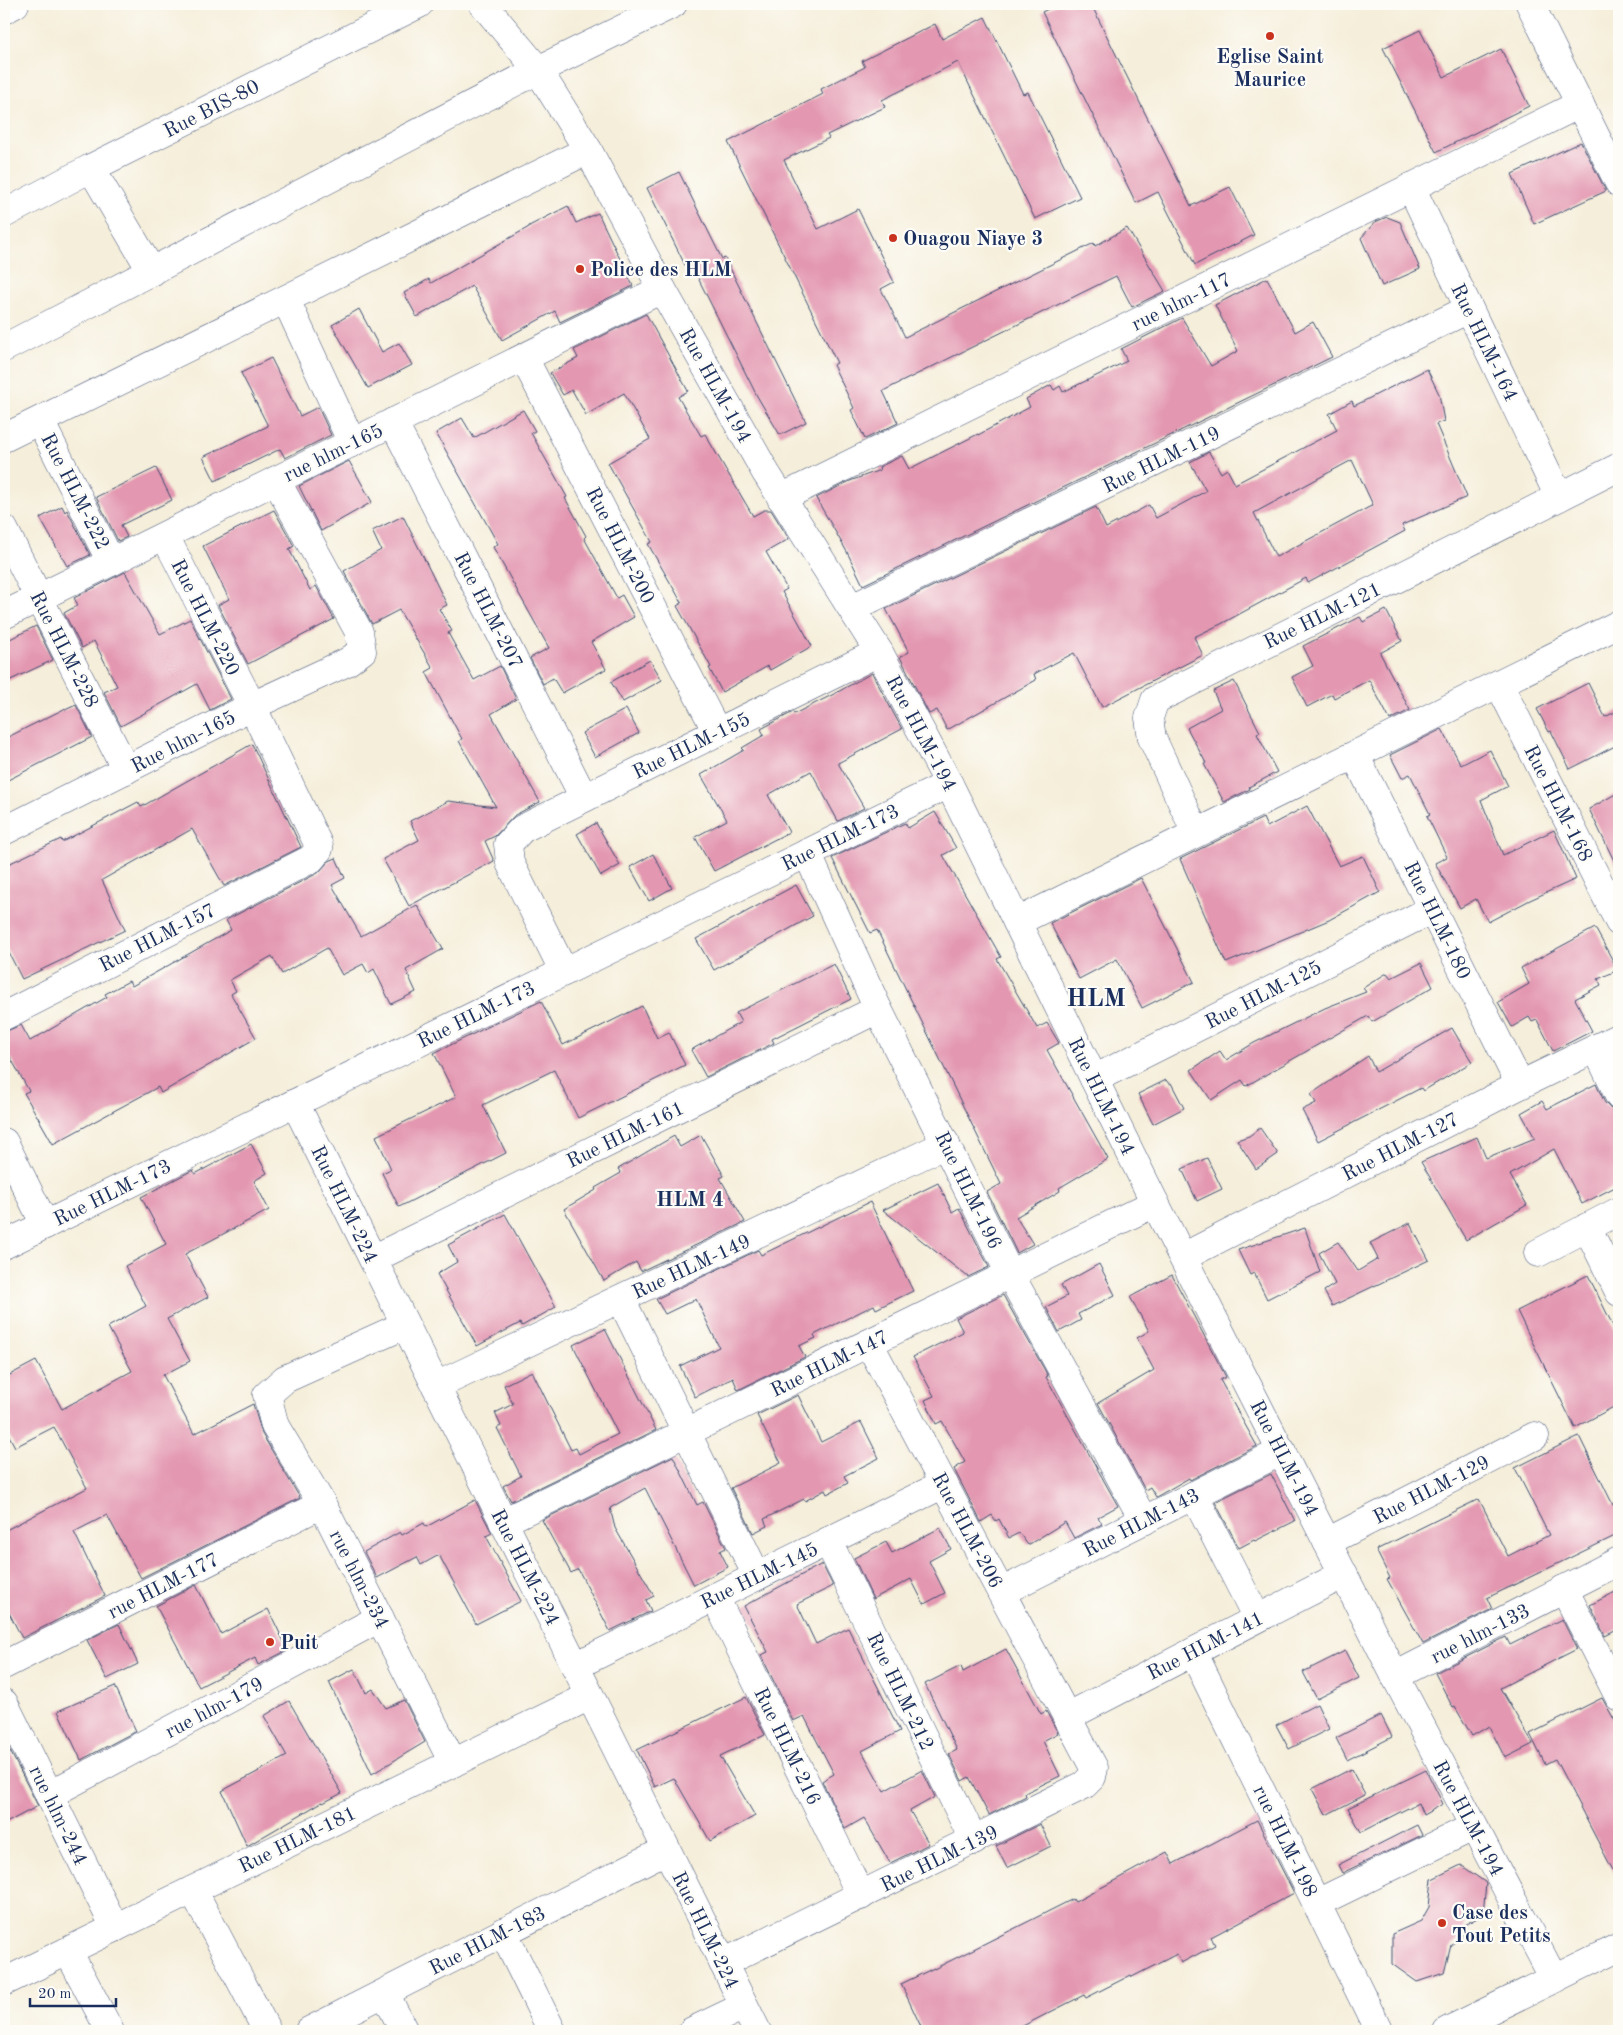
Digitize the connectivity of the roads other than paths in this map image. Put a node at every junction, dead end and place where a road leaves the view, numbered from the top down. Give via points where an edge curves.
1 (15, 4) edge
2 (419, 4) edge
3 (483, 4) edge
4 (673, 4) edge
5 (1530, 4) edge
6 (4, 10) edge
7 (538, 70) junction
8 (1580, 104) junction
9 (1612, 146) edge
10 (588, 150) junction
11 (92, 168) junction
12 (1619, 183) edge
13 (1411, 188) junction
14 (4, 214) edge
15 (152, 272) junction
16 (662, 289) junction
17 (286, 300) junction
18 (1469, 309) junction
19 (4, 348) edge
20 (524, 358) junction
21 (40, 421) junction
22 (393, 422) junction
23 (4, 438) edge
24 (352, 443) junction
25 (1619, 467) edge
26 (276, 480) junction
27 (1559, 497) junction
28 (781, 498) junction
29 (4, 529) edge
30 (165, 536) junction
31 (112, 562) junction
32 (39, 598) junction
33 (852, 608) junction
34 (4, 615) edge
35 (1619, 624) edge
36 (879, 652) junction
37 (1499, 684) junction
38 (252, 706) junction
39 (717, 732) junction
40 (1355, 755) junction
41 (126, 770) junction
42 (949, 784) junction
43 (584, 798) junction
44 (4, 831) edge
45 (1196, 833) junction
46 (807, 853) junction
47 (311, 859) joint
48 (1433, 909) junction
49 (1017, 922) junction
50 (1619, 922) edge
51 (564, 972) junction
52 (878, 1009) junction
53 (4, 1016) edge
54 (1608, 1042) edge
55 (1094, 1079) junction
56 (1520, 1085) junction
57 (1619, 1096) edge
58 (295, 1103) junction
59 (4, 1142) edge
60 (946, 1144) junction
61 (1155, 1203) junction
62 (1619, 1211) edge
63 (46, 1224) junction
64 (1587, 1228) junction
65 (4, 1245) edge
66 (1538, 1253) dead end
67 (1183, 1257) junction
68 (372, 1259) junction
69 (1010, 1274) junction
70 (1619, 1292) edge
71 (621, 1299) junction
72 (405, 1325) junction
73 (869, 1343) junction
74 (436, 1386) junction
75 (686, 1433) junction
76 (1535, 1436) dead end
77 (1282, 1451) junction
78 (944, 1484) junction
79 (1194, 1495) junction
80 (322, 1504) junction
81 (1144, 1521) junction
82 (503, 1522) junction
83 (828, 1541) junction
84 (1327, 1542) junction
85 (1619, 1561) edge
86 (1344, 1574) junction
87 (757, 1576) junction
88 (1564, 1589) junction
89 (1001, 1592) junction
90 (715, 1597) junction
91 (380, 1618) junction
92 (1257, 1618) junction
93 (1193, 1652) junction
94 (4, 1665) edge
95 (575, 1666) junction
96 (1395, 1676) junction
97 (590, 1696) junction
98 (1619, 1698) edge
99 (4, 1703) edge
100 (1067, 1717) junction
101 (453, 1763) junction
102 (49, 1795) junction
103 (1473, 1827) junction
104 (974, 1841) junction
105 (666, 1850) junction
106 (193, 1890) junction
107 (861, 1896) junction
108 (1317, 1903) junction
109 (115, 1928) junction
110 (504, 1932) junction
111 (1619, 1947) edge
112 (68, 1951) junction
113 (723, 1963) junction
114 (1554, 1979) junction
115 (4, 1982) edge
116 (385, 1993) junction
117 (744, 2006) junction
118 (110, 2031) edge
119 (266, 2031) edge
120 (309, 2031) edge
121 (404, 2031) edge
122 (552, 2031) edge
123 (692, 2031) edge
124 (756, 2031) edge
125 (1378, 2031) edge
126 (1447, 2031) edge

1 - 6 street
2 - 11 street, Rue BIS-80
3 - 7 street, Rue HLM-194
4 - 7 street
5 - 8 street
7 - 10 street, Rue HLM-194
7 - 15 street
8 - 9 street
8 - 13 street, rue hlm-117
9 - 12 street
10 - 16 street, Rue HLM-194
10 - 17 street
11 - 14 street, Rue BIS-80
11 - 15 street
13 - 18 street, Rue HLM-164
13 - 28 street, rue hlm-117
15 - 19 street
16 - 20 street, rue hlm-165
16 - 28 street, Rue HLM-194
17 - 21 street
17 - 24 street
18 - 27 street, Rue HLM-164
18 - 33 street, Rue HLM-119
20 - 22 street, rue hlm-165
20 - 39 street, Rue HLM-200
21 - 23 street
21 - 31 street, Rue HLM-222
22 - 24 street, rue hlm-165
22 - 43 street, Rue HLM-207
24 - 26 street, rue hlm-165
25 - 27 street, Rue HLM-121
26 - 30 street, rue hlm-165
26 - 38 street, Rue hlm-165 via 360,632 362,651 347,662
27 - 45 street, Rue HLM-121 via 1156,700 1149,718 1152,738
28 - 33 street, Rue HLM-194
29 - 32 street, Rue HLM-228
30 - 31 street, rue hlm-165
30 - 38 street, Rue HLM-220
31 - 32 street, rue hlm-165
32 - 34 street, rue hlm-165
32 - 41 street, Rue HLM-228
33 - 36 street, Rue HLM-194
35 - 37 street
36 - 39 street, Rue HLM-155
36 - 42 street, Rue HLM-194
37 - 40 street
37 - 50 street, Rue HLM-168
38 - 41 street, Rue hlm-165
38 - 47 street, Rue HLM-220 via 319,846
39 - 43 street, Rue HLM-155
40 - 45 street
40 - 48 street, Rue HLM-180
41 - 44 street, Rue hlm-165
42 - 46 street, Rue HLM-173
42 - 49 street, Rue HLM-194
43 - 51 street, Rue HLM-155 via 522,830 508,844 510,863
45 - 49 street
46 - 51 street, Rue HLM-173
46 - 52 street, Rue HLM-196
47 - 53 street, Rue HLM-157
48 - 55 street, Rue HLM-125
48 - 56 street, Rue HLM-180
49 - 55 street, Rue HLM-194
51 - 58 street, Rue HLM-173
52 - 60 street, Rue HLM-196
52 - 68 street, Rue HLM-161
54 - 56 street, Rue HLM-127
54 - 57 street
55 - 61 street, Rue HLM-194
56 - 67 street, Rue HLM-127
58 - 63 street, Rue HLM-173
58 - 68 street, Rue HLM-224
59 - 63 street
60 - 69 street, Rue HLM-196
60 - 71 street, Rue HLM-149
61 - 67 street, Rue HLM-194
61 - 69 street, Rue HLM-147
62 - 64 street
63 - 65 street, Rue HLM-173
64 - 66 street
64 - 70 street
67 - 77 street, Rue HLM-194
68 - 72 street, Rue HLM-224
69 - 73 street, Rue HLM-147
69 - 81 street, Rue HLM-196
71 - 74 street, Rue HLM-149
71 - 75 street
72 - 74 street, Rue HLM-224
72 - 80 street, rue hlm-234 via 285,1379 267,1396 275,1426
73 - 75 street, Rue HLM-147
73 - 78 street, Rue HLM-206
74 - 82 street, Rue HLM-224
75 - 82 street, Rue HLM-147
75 - 87 street
76 - 84 street, Rue HLM-129
77 - 79 street, Rue HLM-143
77 - 84 street, Rue HLM-194
78 - 83 street, Rue HLM-145
78 - 89 street, Rue HLM-206
79 - 81 street, Rue HLM-143
79 - 92 street
80 - 91 street, rue hlm-234
80 - 94 street, rue HLM-177
81 - 89 street, Rue HLM-143
82 - 95 street, Rue HLM-224
83 - 87 street, Rue HLM-145
83 - 104 street, Rue HLM-212
84 - 86 street, Rue HLM-194
85 - 88 street, rue hlm-133
86 - 92 street, Rue HLM-141
86 - 96 street, Rue HLM-194
87 - 90 street, Rue HLM-145
88 - 96 street, rue hlm-133
88 - 98 street
89 - 100 street, Rue HLM-206
90 - 95 street, Rue HLM-145
90 - 107 street, Rue HLM-216
91 - 101 street, rue hlm-234
91 - 102 street, rue hlm-179
92 - 93 street, Rue HLM-141
93 - 100 street, Rue HLM-141
93 - 108 street, rue HLM-198
95 - 97 street, Rue HLM-224
96 - 103 street, Rue HLM-194
97 - 101 street, Rue HLM-181
97 - 105 street, Rue HLM-224
99 - 102 street, rue hlm-244
100 - 104 street, Rue HLM-139 via 1094,1768 1092,1777 1084,1786
101 - 106 street, Rue HLM-181
102 - 109 street, rue hlm-244
103 - 108 street
103 - 114 street, Rue HLM-194
104 - 107 street, Rue HLM-139
105 - 110 street, Rue HLM-183
105 - 113 street, Rue HLM-224
106 - 109 street, Rue HLM-181
106 - 119 street
107 - 113 street, Rue HLM-139
108 - 125 street, rue HLM-198
109 - 112 street, Rue HLM-181
110 - 116 street, Rue HLM-183
110 - 122 street
111 - 114 street
112 - 115 street, Rue HLM-181
112 - 118 street
113 - 117 street, Rue HLM-224
114 - 126 street
116 - 120 street, Rue HLM-183
116 - 121 street
117 - 123 street
117 - 124 street, Rue HLM-224

